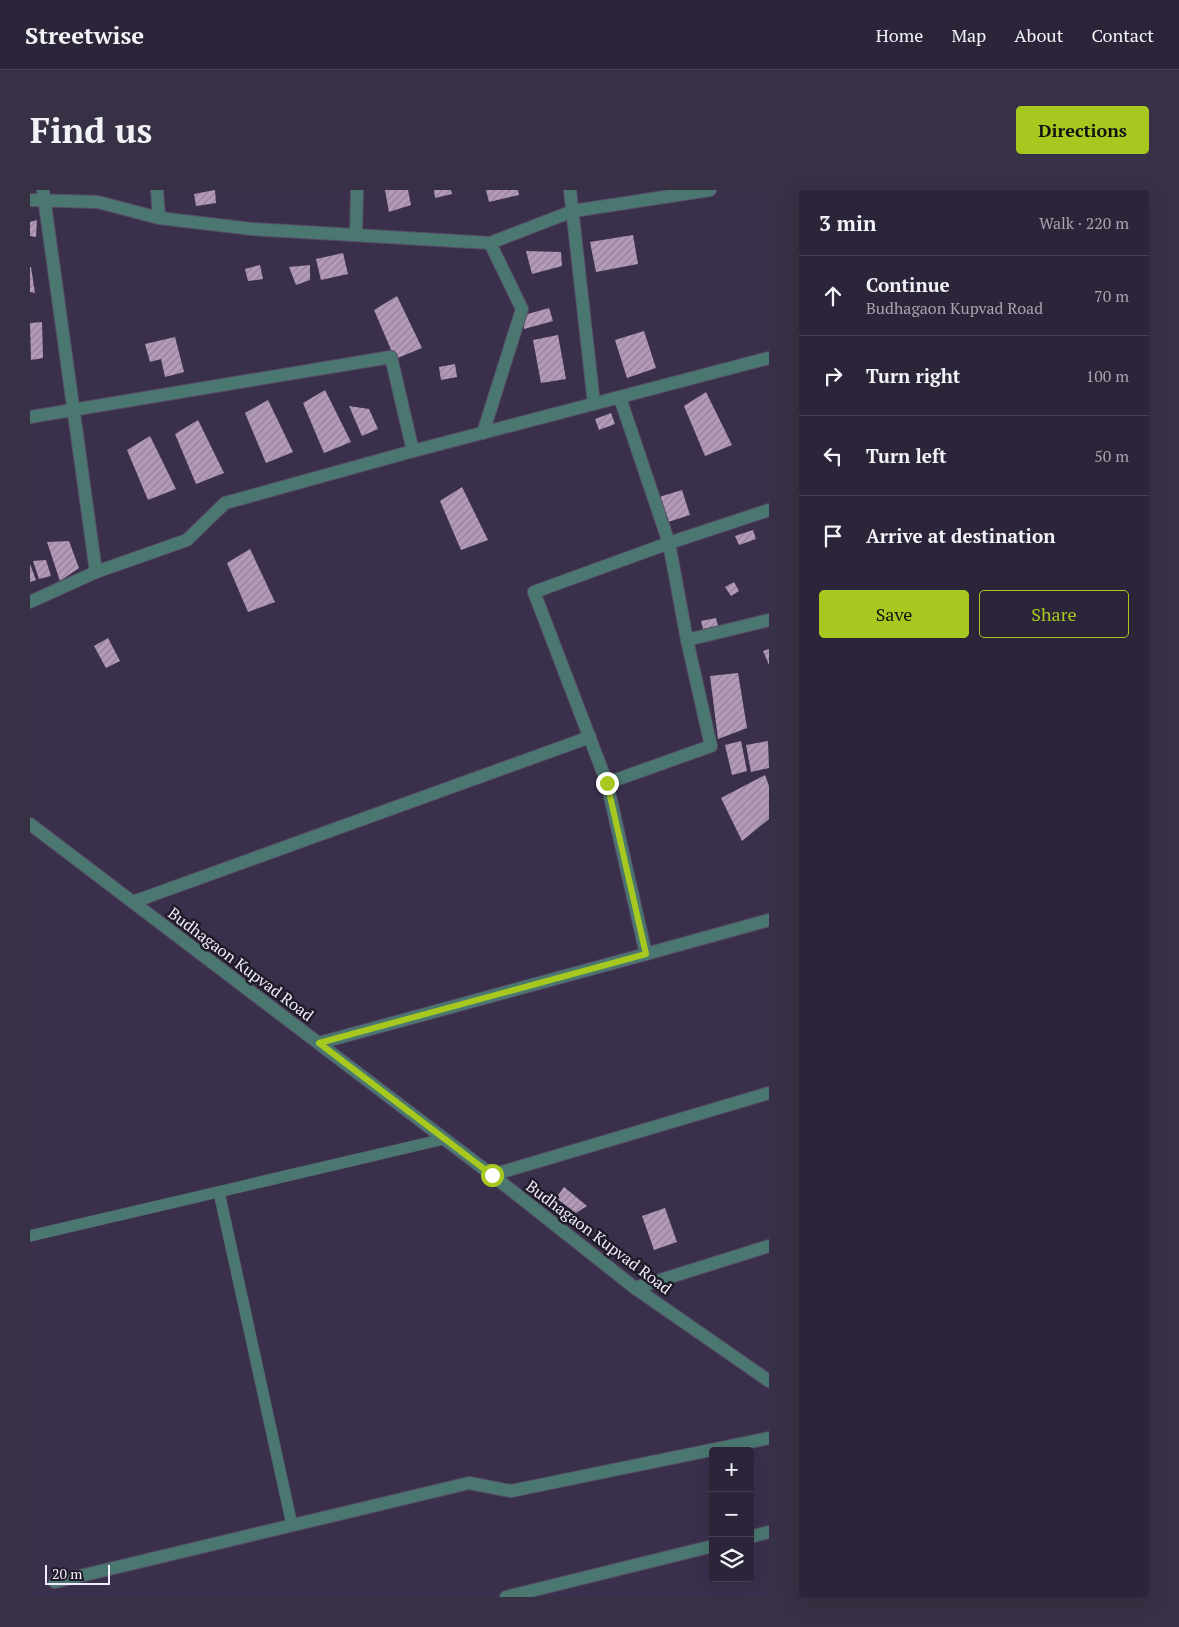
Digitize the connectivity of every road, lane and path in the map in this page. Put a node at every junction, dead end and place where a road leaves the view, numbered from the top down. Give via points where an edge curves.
1 (157, 190) edge
2 (357, 190) edge
3 (570, 190) edge
4 (710, 190) edge
5 (43, 195) edge
6 (30, 200) edge
7 (572, 211) junction
8 (159, 218) junction
9 (356, 235) junction
10 (490, 243) junction
11 (769, 358) edge
12 (620, 398) junction
13 (594, 404) junction
14 (74, 410) junction
15 (30, 417) edge
16 (483, 433) junction
17 (413, 451) junction
18 (769, 510) edge
19 (669, 543) junction
20 (96, 572) junction
21 (30, 602) edge
22 (769, 620) edge
23 (687, 640) junction
24 (590, 738) junction
25 (607, 783) junction
26 (30, 824) edge
27 (133, 902) junction
28 (769, 920) edge
29 (646, 954) junction
30 (319, 1043) junction
31 (769, 1093) edge
32 (444, 1139) junction
33 (492, 1175) junction
34 (219, 1192) junction
35 (30, 1236) edge
36 (769, 1246) edge
37 (635, 1288) junction
38 (769, 1381) edge
39 (769, 1438) edge
40 (292, 1525) junction
41 (769, 1532) edge
42 (754, 1536) edge
43 (709, 1547) edge
44 (56, 1582) dead end
45 (506, 1597) edge

1 - 8 street
2 - 9 street
3 - 7 street
4 - 7 street
5 - 6 street
5 - 8 street via 98,202
5 - 14 street
7 - 10 street
7 - 13 street
8 - 9 street via 252,229
9 - 10 street
10 - 16 street via 522,309
11 - 12 street
12 - 13 street
12 - 19 street
13 - 16 street
14 - 15 street
14 - 17 street via 391,357
14 - 20 street
16 - 17 street
17 - 20 street via 225,503 187,540
18 - 19 street
19 - 23 street
19 - 24 street via 534,592
20 - 21 street
22 - 23 street
23 - 25 street via 710,746
24 - 25 street
24 - 27 street
25 - 29 street
26 - 27 street, Budhagaon Kupvad Road
27 - 30 street, Budhagaon Kupvad Road
28 - 29 street
29 - 30 street
30 - 32 street, Budhagaon Kupvad Road
31 - 33 street
32 - 33 street, Budhagaon Kupvad Road
32 - 34 lane
33 - 37 street, Budhagaon Kupvad Road
34 - 35 lane
34 - 40 lane
36 - 37 street
37 - 38 street, Budhagaon Kupvad Road
39 - 40 street via 511,1491 469,1483
40 - 44 street
41 - 42 street
43 - 45 street

